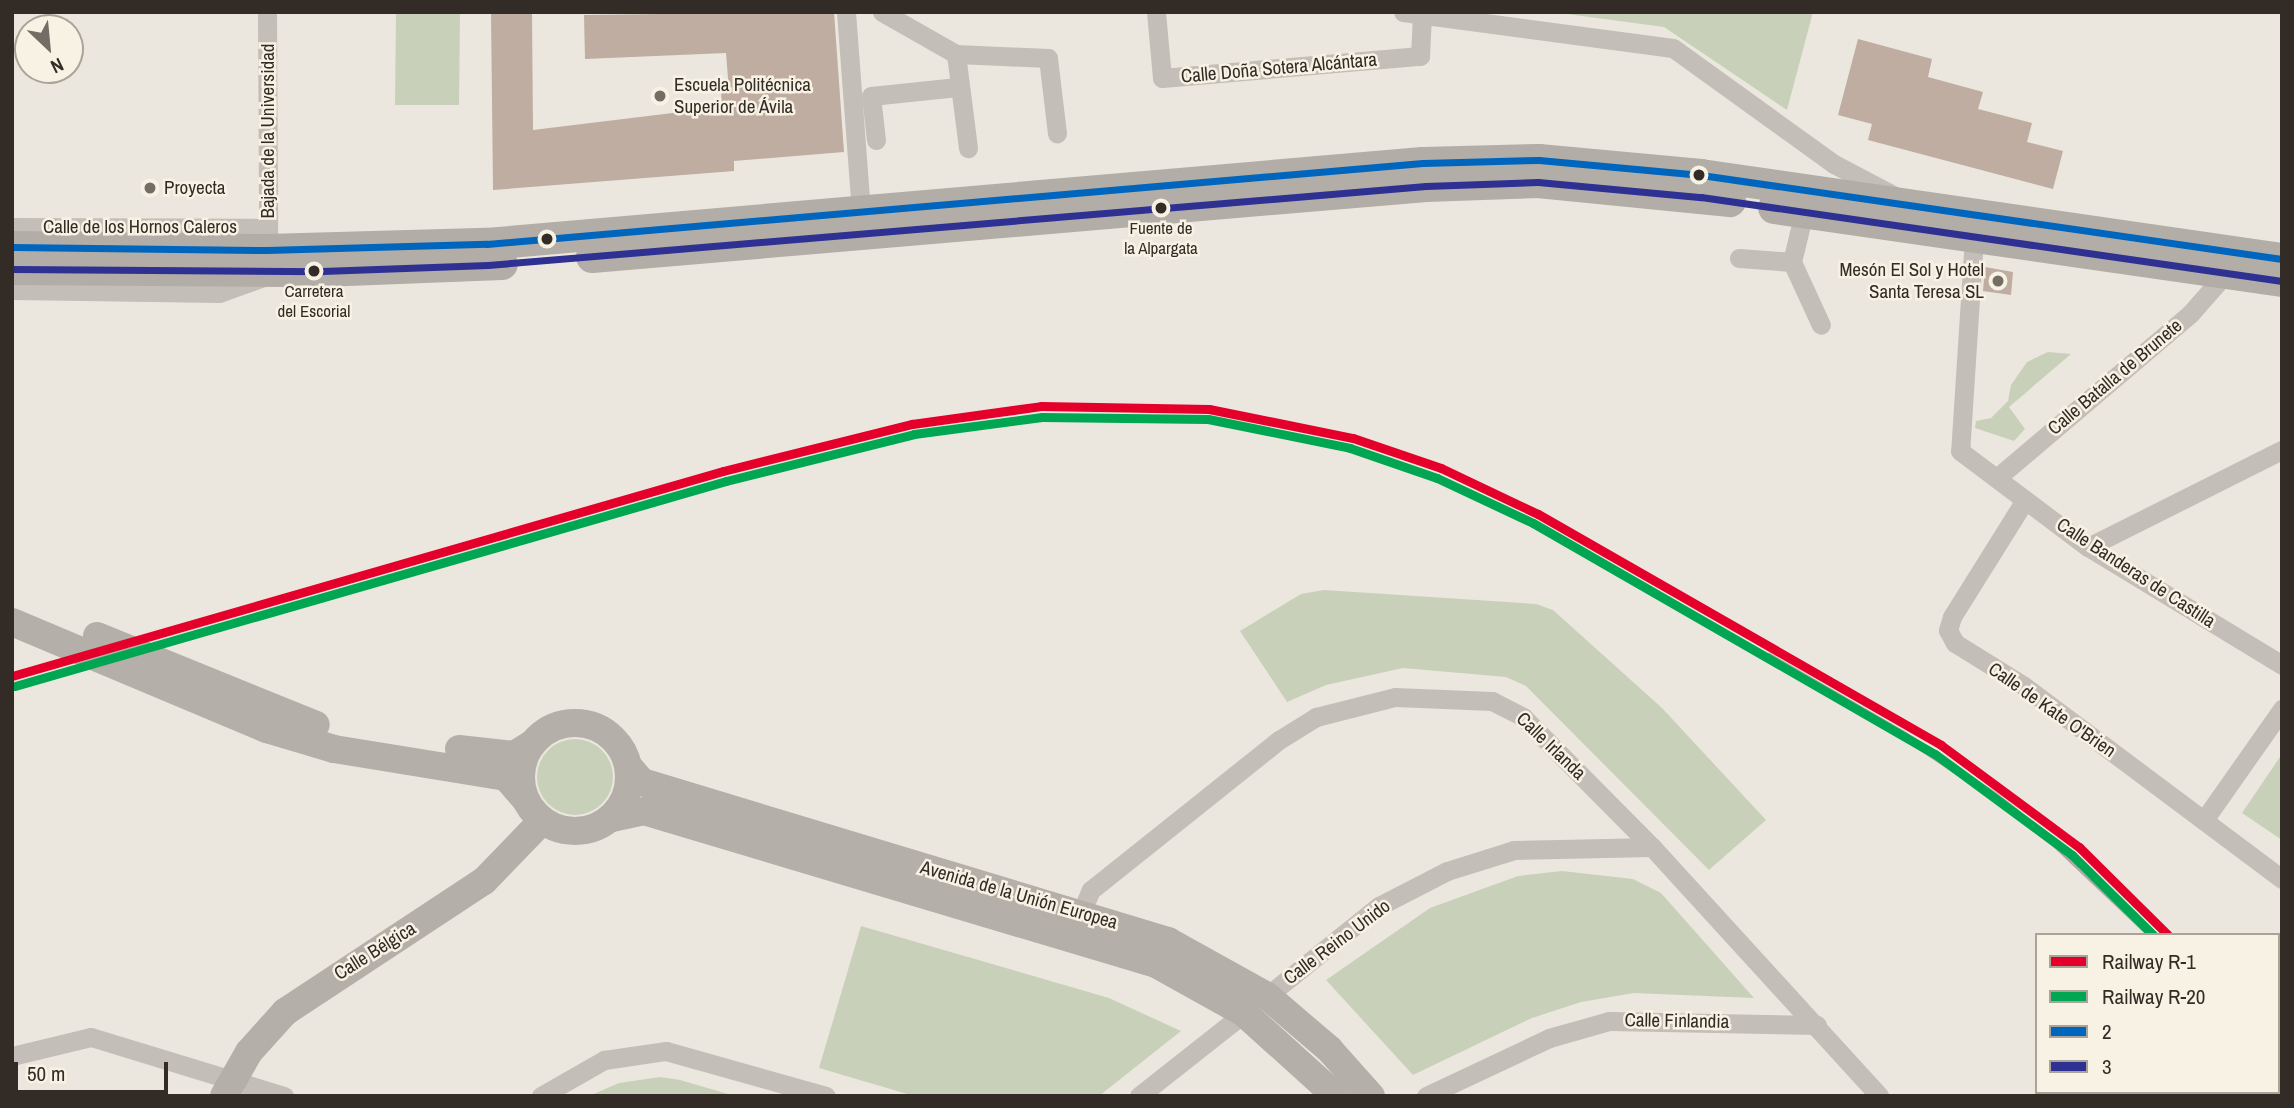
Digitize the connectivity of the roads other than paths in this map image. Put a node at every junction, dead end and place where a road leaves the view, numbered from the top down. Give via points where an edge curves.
1 (267, 12) edge
2 (846, 12) edge
3 (882, 12) edge
4 (1156, 12) edge
5 (1412, 14) edge
6 (956, 54) junction
7 (958, 88) junction
8 (1057, 133) dead end
9 (876, 140) dead end
10 (968, 148) dead end
11 (1824, 197) junction
12 (861, 211) junction
13 (12, 227) edge
14 (1974, 237) junction
15 (12, 247) edge
16 (272, 250) junction
17 (1739, 258) dead end
18 (2282, 259) edge
19 (1792, 262) junction
20 (12, 270) edge
21 (2225, 273) junction
22 (2282, 281) edge
23 (12, 290) edge
24 (1821, 325) dead end
25 (2282, 450) edge
26 (1999, 476) junction
27 (2025, 500) junction
28 (2088, 547) junction
29 (12, 605) edge
30 (12, 622) edge
31 (2282, 665) edge
32 (2282, 709) edge
33 (533, 743) junction
34 (629, 767) junction
35 (525, 799) junction
36 (611, 818) junction
37 (2204, 820) junction
38 (542, 821) junction
39 (1652, 847) junction
40 (2282, 879) edge
41 (1080, 913) junction
42 (1267, 996) junction
43 (1244, 1013) junction
44 (1817, 1025) junction
45 (12, 1056) edge
46 (228, 1088) edge
47 (814, 1094) edge
48 (284, 1096) edge
49 (541, 1096) edge
50 (1139, 1096) edge
51 (1336, 1096) edge
52 (1371, 1096) edge
53 (1426, 1096) edge
54 (1880, 1096) edge

1 - 16 street, Bajada de la Universidad
2 - 12 street
3 - 6 street
4 - 5 street, Calle Doña Sotera Alcántara via 1162,78 1420,56
5 - 11 street, Calle Doña Sotera Alcántara via 1673,48
6 - 7 street
6 - 8 street via 1048,58
7 - 9 street via 871,96
7 - 10 street
11 - 12 main road, Calle de los Hornos Caleros via 1622,165 1539,160 1423,163
11 - 14 main road, Calle de los Hornos Caleros
11 - 16 main road, Calle de los Hornos Caleros via 1538,182 1426,186 488,265
11 - 18 main road, Calle de los Hornos Caleros via 1912,205
11 - 19 street
12 - 16 main road, Calle de los Hornos Caleros via 487,244
13 - 16 street, Calle de los Hornos Caleros
14 - 21 main road, Calle de los Hornos Caleros
14 - 26 street, Calle Banderas de Castilla via 1960,451
15 - 16 main road, Calle de los Hornos Caleros
16 - 20 main road, Calle de los Hornos Caleros
16 - 23 street, Calle de los Hornos Caleros via 219,293
17 - 19 street
19 - 24 street
21 - 22 main road, Calle de los Hornos Caleros
21 - 26 street, Calle Batalla de Brunete via 2190,314
25 - 28 street
26 - 27 street, Calle Banderas de Castilla
27 - 28 street, Calle Banderas de Castilla
27 - 37 street, Calle de Kate O'Brien via 1952,617 1948,630 1955,643 2024,686
28 - 31 street, Calle Banderas de Castilla
29 - 33 main road via 338,731 498,755 514,755
30 - 35 main road via 267,729 334,749 506,777
32 - 37 street
33 - 34 main road via 558,726 589,724 615,740
33 - 35 main road via 521,770
34 - 36 main road via 627,795
34 - 41 main road, Avenida de la Unión Europea via 642,782
35 - 38 main road
36 - 38 main road via 578,832
36 - 43 main road, Avenida de la Unión Europea via 644,811 1118,951 1185,978
37 - 40 street, Calle de Kate O'Brien
38 - 46 main road, Calle Bélgica via 484,881 285,1012
39 - 41 street, Calle Irlanda via 1509,707 1472,697 1395,697 1336,710 1297,728 1091,890
39 - 42 street, Calle Reino Unido via 1514,850 1447,871 1379,906
39 - 44 street, Calle Irlanda
41 - 42 main road, Avenida de la Unión Europea via 1168,941
42 - 52 main road, Avenida de la Unión Europea via 1329,1049
43 - 50 street
43 - 51 main road, Avenida de la Unión Europea
44 - 53 street, Calle Finlandia via 1609,1021 1549,1038
44 - 54 street, Calle Irlanda
45 - 46 street via 91,1037
46 - 48 street
47 - 49 street via 685,1053 654,1051 604,1060

